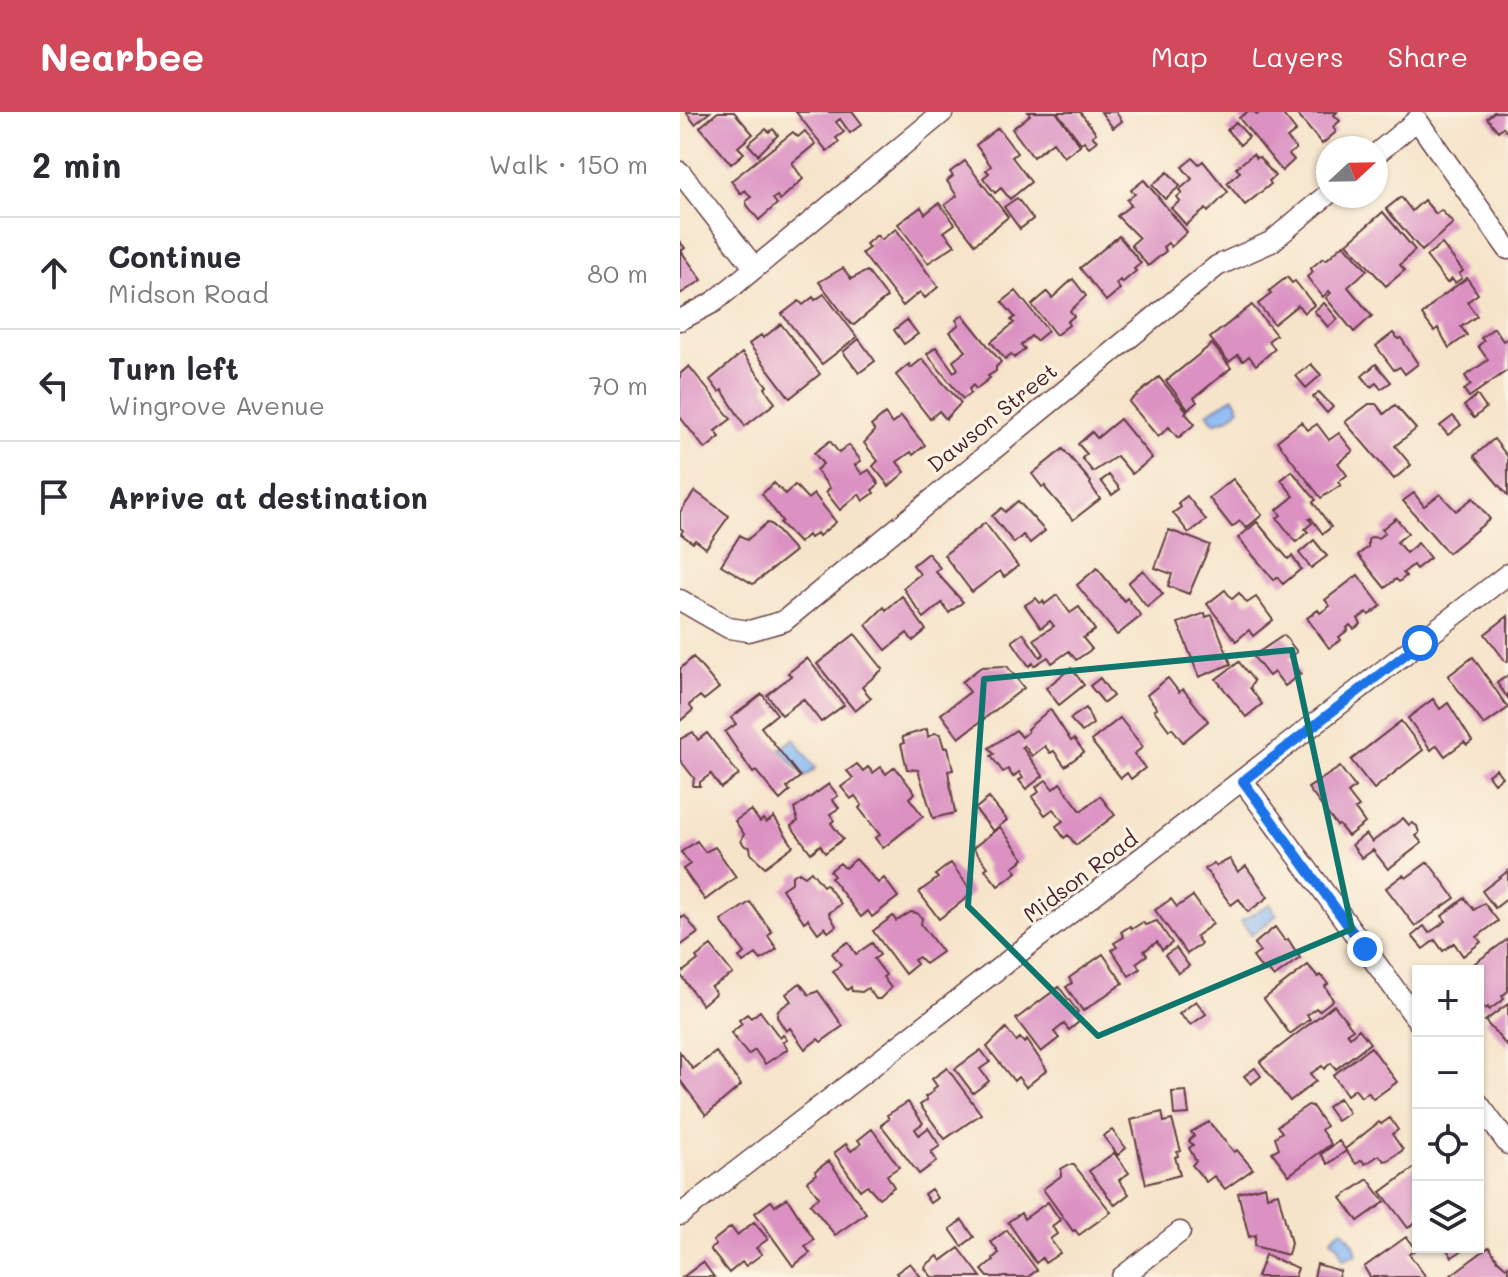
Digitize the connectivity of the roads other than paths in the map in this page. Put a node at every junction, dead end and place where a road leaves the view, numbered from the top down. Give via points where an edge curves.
1 (943, 112) edge
2 (1388, 144) edge
3 (680, 172) edge
4 (1316, 204) edge
5 (1508, 249) edge
6 (754, 267) junction
7 (680, 320) edge
8 (1508, 574) edge
9 (682, 605) edge
10 (1243, 781) junction
11 (1412, 1013) edge
12 (1482, 1109) edge
13 (1508, 1144) edge
14 (680, 1215) edge
15 (1180, 1232) dead end
16 (1122, 1277) edge

1 - 6 street
2 - 5 street via 1417,120
3 - 6 street
4 - 9 street, Dawson Street via 1271,242 1217,266 784,621 749,631 729,628
6 - 7 street via 714,302
8 - 10 street, Midson Road
10 - 11 street
10 - 14 street, Midson Road
12 - 13 street
15 - 16 street

